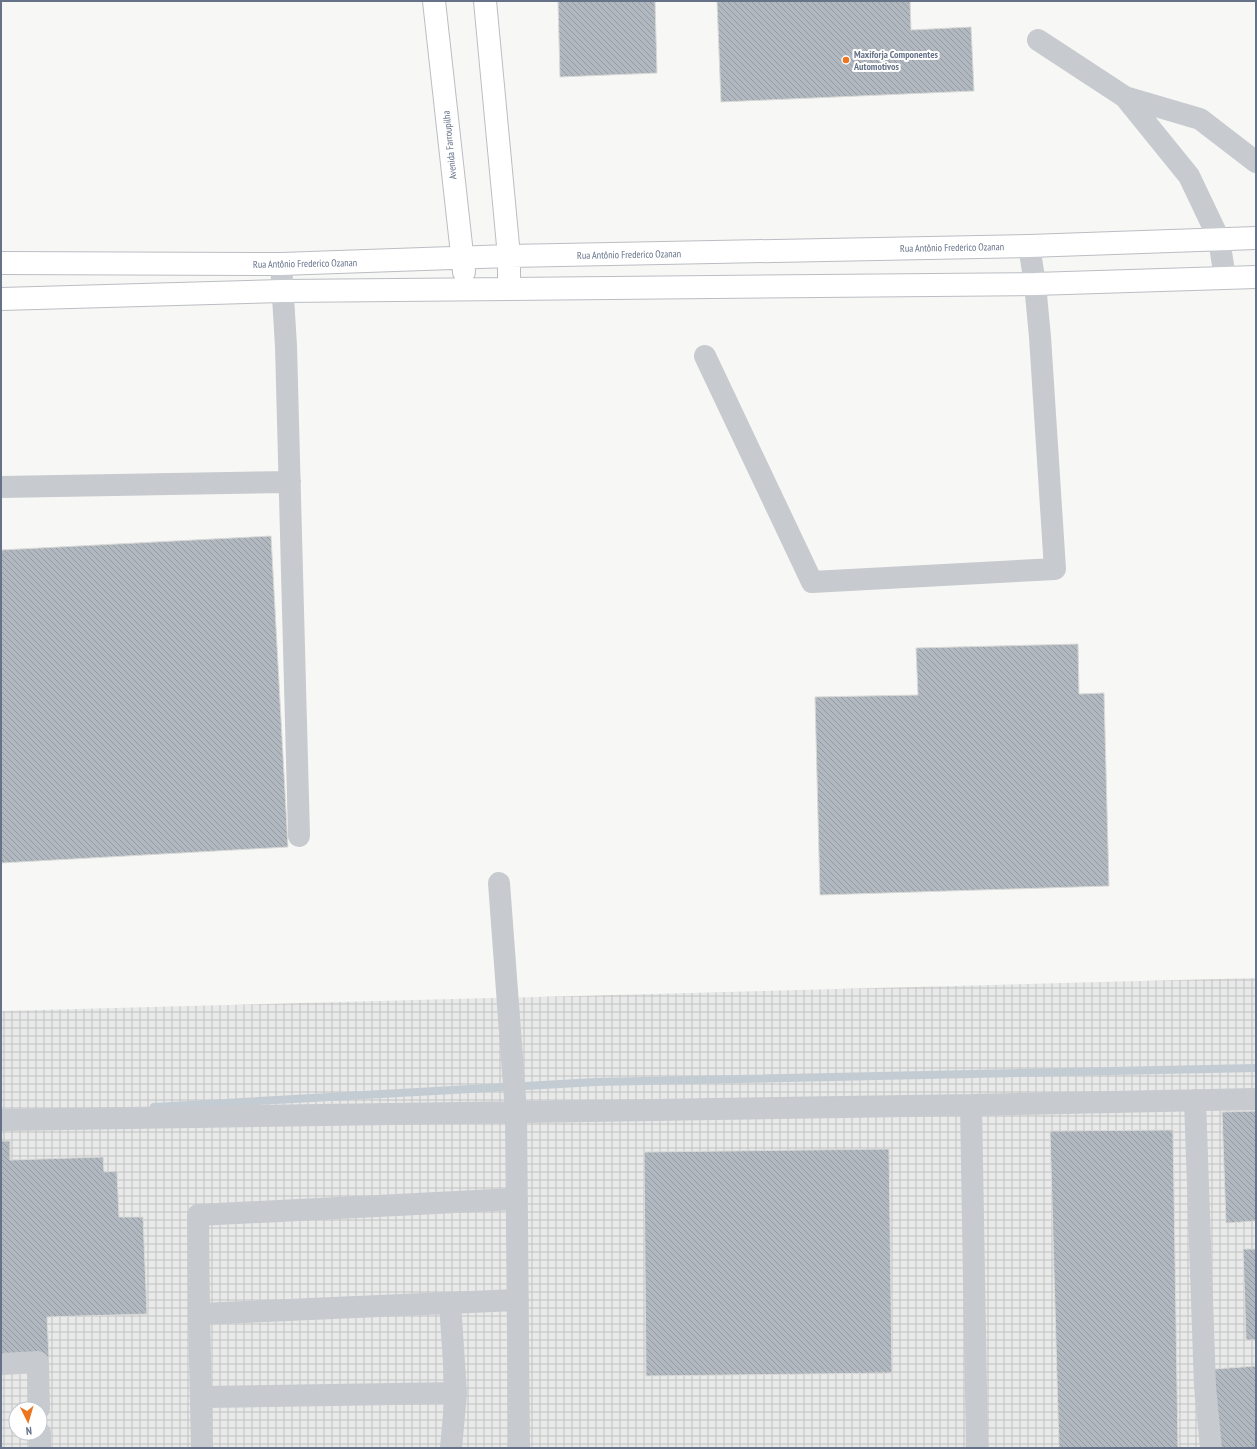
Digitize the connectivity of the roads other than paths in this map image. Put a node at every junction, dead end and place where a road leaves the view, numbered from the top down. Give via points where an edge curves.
1 (434, 1) edge
2 (485, 1) edge
3 (1038, 40) dead end
4 (1124, 97) junction
5 (1256, 162) edge
6 (1256, 238) edge
7 (1219, 239) junction
8 (1029, 246) junction
9 (509, 256) junction
10 (461, 258) junction
11 (1, 263) edge
12 (281, 264) junction
13 (1256, 277) edge
14 (1225, 278) junction
15 (1035, 284) junction
16 (466, 288) junction
17 (509, 288) junction
18 (282, 291) junction
19 (1, 299) edge
20 (705, 356) dead end
21 (290, 482) junction
22 (1, 487) edge
23 (299, 836) dead end
24 (499, 883) dead end
25 (1256, 1099) edge
26 (1195, 1100) junction
27 (971, 1105) junction
28 (516, 1112) junction
29 (1, 1120) edge
30 (517, 1199) junction
31 (518, 1300) junction
32 (450, 1303) junction
33 (199, 1314) junction
34 (1, 1364) edge
35 (456, 1393) junction
36 (201, 1397) junction
37 (39, 1401) edge
38 (202, 1448) edge
39 (451, 1448) edge
40 (519, 1448) edge
41 (977, 1448) edge
42 (1210, 1448) edge

1 - 10 main road, Avenida Farroupilha
2 - 9 main road
3 - 4 lane
4 - 5 lane via 1200,119
4 - 7 lane via 1189,176
6 - 7 main road, Rua Antônio Frederico Ozanan
7 - 8 main road, Rua Antônio Frederico Ozanan
7 - 14 lane
8 - 9 main road, Rua Antônio Frederico Ozanan
8 - 15 lane
9 - 10 main road, Rua Antônio Frederico Ozanan
9 - 17 main road
10 - 12 main road, Rua Antônio Frederico Ozanan
10 - 16 main road, Avenida Farroupilha
11 - 12 main road, Rua Antônio Frederico Ozanan
12 - 18 lane
13 - 14 main road
14 - 15 main road
15 - 17 main road
15 - 20 lane via 1055,568 812,582
16 - 17 main road
16 - 18 main road
18 - 19 main road
18 - 21 lane
21 - 22 lane
21 - 23 lane
24 - 28 lane
25 - 26 lane
26 - 27 lane
26 - 42 lane via 1205,1386
27 - 28 lane
27 - 41 lane
28 - 29 lane
28 - 30 lane
30 - 31 lane
30 - 33 lane via 198,1215
31 - 32 lane
31 - 40 lane
32 - 33 lane
32 - 35 lane
33 - 36 lane
34 - 37 lane via 38,1362
35 - 36 lane
35 - 39 lane
36 - 38 lane

